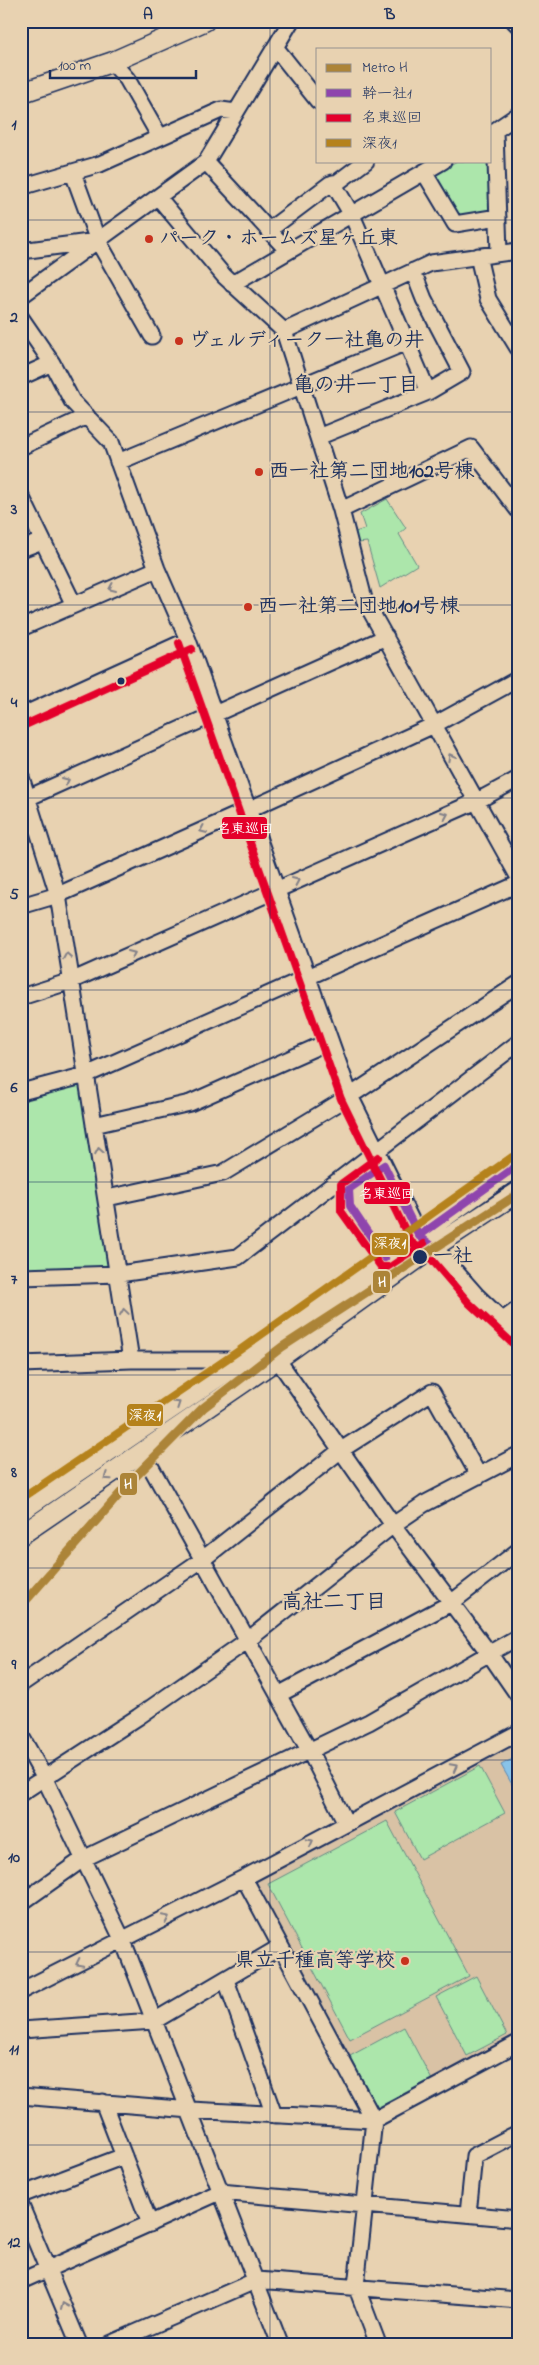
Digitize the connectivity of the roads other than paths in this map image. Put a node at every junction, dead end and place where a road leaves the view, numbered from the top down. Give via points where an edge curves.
1 (177, 21) edge
2 (205, 21) edge
3 (291, 21) edge
4 (514, 21) edge
5 (518, 25) edge
6 (276, 47) junction
7 (112, 62) junction
8 (21, 83) edge
9 (21, 93) edge
10 (316, 98) edge
11 (236, 112) junction
12 (518, 115) edge
13 (493, 133) edge
14 (160, 137) junction
15 (206, 162) junction
16 (364, 162) edge
17 (441, 162) edge
18 (424, 172) junction
19 (73, 173) junction
20 (333, 183) junction
21 (21, 187) edge
22 (158, 196) junction
23 (352, 215) junction
24 (498, 217) junction
25 (269, 230) junction
26 (98, 240) junction
27 (21, 251) edge
28 (288, 251) junction
29 (518, 251) edge
30 (499, 254) junction
31 (478, 256) junction
32 (413, 271) junction
33 (232, 284) junction
34 (383, 284) junction
35 (21, 296) edge
36 (21, 318) edge
37 (284, 331) junction
38 (152, 336) dead end
39 (407, 342) junction
40 (518, 348) edge
41 (52, 363) junction
42 (21, 377) edge
43 (301, 386) junction
44 (428, 392) junction
45 (87, 416) junction
46 (318, 437) junction
47 (21, 446) edge
48 (118, 462) junction
49 (21, 496) edge
50 (341, 510) junction
51 (518, 510) edge
52 (42, 541) junction
53 (21, 549) edge
54 (157, 568) junction
55 (74, 605) junction
56 (21, 628) edge
57 (386, 636) junction
58 (188, 640) junction
59 (518, 679) edge
60 (214, 715) junction
61 (21, 716) edge
62 (434, 724) junction
63 (21, 776) edge
64 (518, 778) edge
65 (25, 799) edge
66 (477, 801) junction
67 (248, 810) junction
68 (518, 876) edge
69 (518, 884) edge
70 (278, 889) junction
71 (58, 895) junction
72 (21, 906) edge
73 (307, 978) junction
74 (71, 981) junction
75 (518, 984) edge
76 (21, 997) edge
77 (330, 1041) junction
78 (518, 1043) edge
79 (86, 1075) junction
80 (21, 1092) edge
81 (350, 1096) junction
82 (94, 1125) junction
83 (378, 1150) junction
84 (518, 1165) edge
85 (518, 1192) edge
86 (107, 1198) junction
87 (419, 1236) junction
88 (434, 1247) junction
89 (119, 1274) junction
90 (21, 1277) edge
91 (518, 1309) edge
92 (503, 1320) junction
93 (518, 1335) edge
94 (266, 1343) junction
95 (278, 1359) junction
96 (131, 1360) junction
97 (243, 1360) junction
98 (21, 1364) edge
99 (341, 1450) junction
100 (143, 1453) junction
101 (518, 1455) edge
102 (479, 1476) junction
103 (21, 1511) edge
104 (393, 1525) junction
105 (21, 1535) edge
106 (518, 1550) edge
107 (203, 1559) junction
108 (451, 1603) junction
109 (518, 1637) edge
110 (248, 1640) junction
111 (489, 1653) junction
112 (21, 1684) edge
113 (278, 1695) junction
114 (518, 1695) edge
115 (518, 1733) edge
116 (21, 1736) edge
117 (309, 1750) junction
118 (44, 1777) junction
119 (21, 1793) edge
120 (346, 1823) junction
121 (82, 1859) junction
122 (244, 1878) junction
123 (21, 1903) edge
124 (123, 1941) junction
125 (280, 1947) junction
126 (226, 1980) junction
127 (21, 1991) edge
128 (154, 2021) junction
129 (21, 2030) edge
130 (517, 2045) edge
131 (21, 2096) edge
132 (103, 2102) junction
133 (191, 2110) junction
134 (274, 2115) junction
135 (374, 2120) junction
136 (518, 2133) edge
137 (124, 2156) junction
138 (220, 2192) junction
139 (21, 2195) edge
140 (365, 2205) junction
141 (21, 2206) edge
142 (468, 2214) junction
143 (518, 2219) edge
144 (150, 2224) junction
145 (48, 2269) junction
146 (257, 2280) junction
147 (21, 2281) edge
148 (356, 2286) junction
149 (518, 2300) edge
150 (80, 2344) edge
151 (110, 2344) edge
152 (280, 2344) edge
153 (378, 2344) edge

1 - 8 main road
2 - 7 main road
3 - 6 street
4 - 5 street
6 - 10 street
6 - 11 street
7 - 9 main road
7 - 14 street via 127,79
11 - 14 street via 221,110
11 - 15 street
12 - 13 street
13 - 24 street
14 - 19 street
15 - 22 street
15 - 25 street
16 - 20 street
17 - 18 street
18 - 23 street
18 - 24 street via 455,224
19 - 21 street
19 - 26 street
20 - 23 street
20 - 25 street
22 - 26 street
22 - 33 street
23 - 28 street
23 - 34 street
24 - 30 street
25 - 28 street
26 - 27 street
26 - 35 street
26 - 38 street
28 - 33 street
29 - 30 street
30 - 31 street
31 - 32 street via 431,263
31 - 40 street via 488,300
32 - 34 street
32 - 44 street via 462,372
33 - 37 street
34 - 37 street
34 - 39 street
36 - 41 street
37 - 43 street
39 - 43 street
39 - 44 street
41 - 42 street
41 - 45 street via 72,401
43 - 46 street
43 - 48 street
44 - 46 street
45 - 47 street
45 - 48 street via 111,442
46 - 50 street
48 - 54 street
49 - 52 street
50 - 51 street via 471,448
50 - 57 street via 364,598
52 - 53 street
52 - 55 street
54 -> 55 street
54 - 58 street
55 - 56 street
57 - 60 street
57 - 62 street
58 - 60 street
58 - 61 street
59 - 62 street
65 -> 60 street
60 - 67 street
66 -> 62 street
62 - 67 street
63 - 65 street
64 - 66 street
65 - 71 street
66 - 68 street
70 -> 66 street
67 - 70 street
67 -> 71 street
69 - 73 street
70 - 73 street
74 -> 70 street
71 - 72 street
74 -> 71 street
73 - 77 street
73 - 79 street
74 - 76 street
74 - 79 street
75 - 81 street
77 - 81 street
77 - 82 street via 190,1103
78 - 83 street
79 - 80 street
79 - 82 street
81 - 83 street
81 - 86 street via 223,1173
86 -> 82 street
83 - 87 street
83 - 89 street via 238,1257
84 - 87 main road
85 - 88 main road
86 - 89 street
87 - 88 street
87 - 94 main road
88 - 92 street
88 - 95 main road
89 - 90 street
96 -> 89 street
91 - 92 street
92 - 93 street
94 - 95 street
94 - 97 main road
95 - 99 street
95 - 100 main road
96 - 97 street
96 - 98 street
103 -> 97 main road
99 - 102 street via 432,1392
99 - 104 street
99 - 107 street
100 -> 105 main road
100 - 107 street
101 - 102 street
102 - 104 street via 424,1504
104 - 108 street
104 - 110 street
106 - 108 street
107 - 110 street
107 - 112 street
108 - 111 street
108 - 113 street
109 - 111 street
110 - 113 street
110 - 118 street
111 - 114 street
111 - 117 street via 369,1722
113 - 117 street
120 -> 115 street
116 - 118 street
117 - 120 street
117 - 121 street
118 - 119 street
118 - 121 street
122 -> 120 street
121 - 123 street
121 - 124 street
124 -> 122 street
122 - 125 street
124 -> 127 street
124 - 128 street
125 - 126 street
125 - 135 street
126 - 128 street
126 - 134 street
128 - 129 street
128 - 133 street
130 - 135 street
131 - 132 street
132 - 133 street
132 - 137 street
133 - 134 street
133 - 138 street
134 - 135 street
135 - 140 street
136 - 142 street via 474,2156
137 - 139 street
137 - 144 street
138 - 140 street
138 - 144 street
138 - 146 street
140 - 142 street
140 - 148 street
141 - 145 street
142 - 143 street
144 - 145 street
145 - 147 street
150 -> 145 street
146 - 148 street
146 - 151 street
146 - 152 street
148 - 149 street
148 - 153 street

